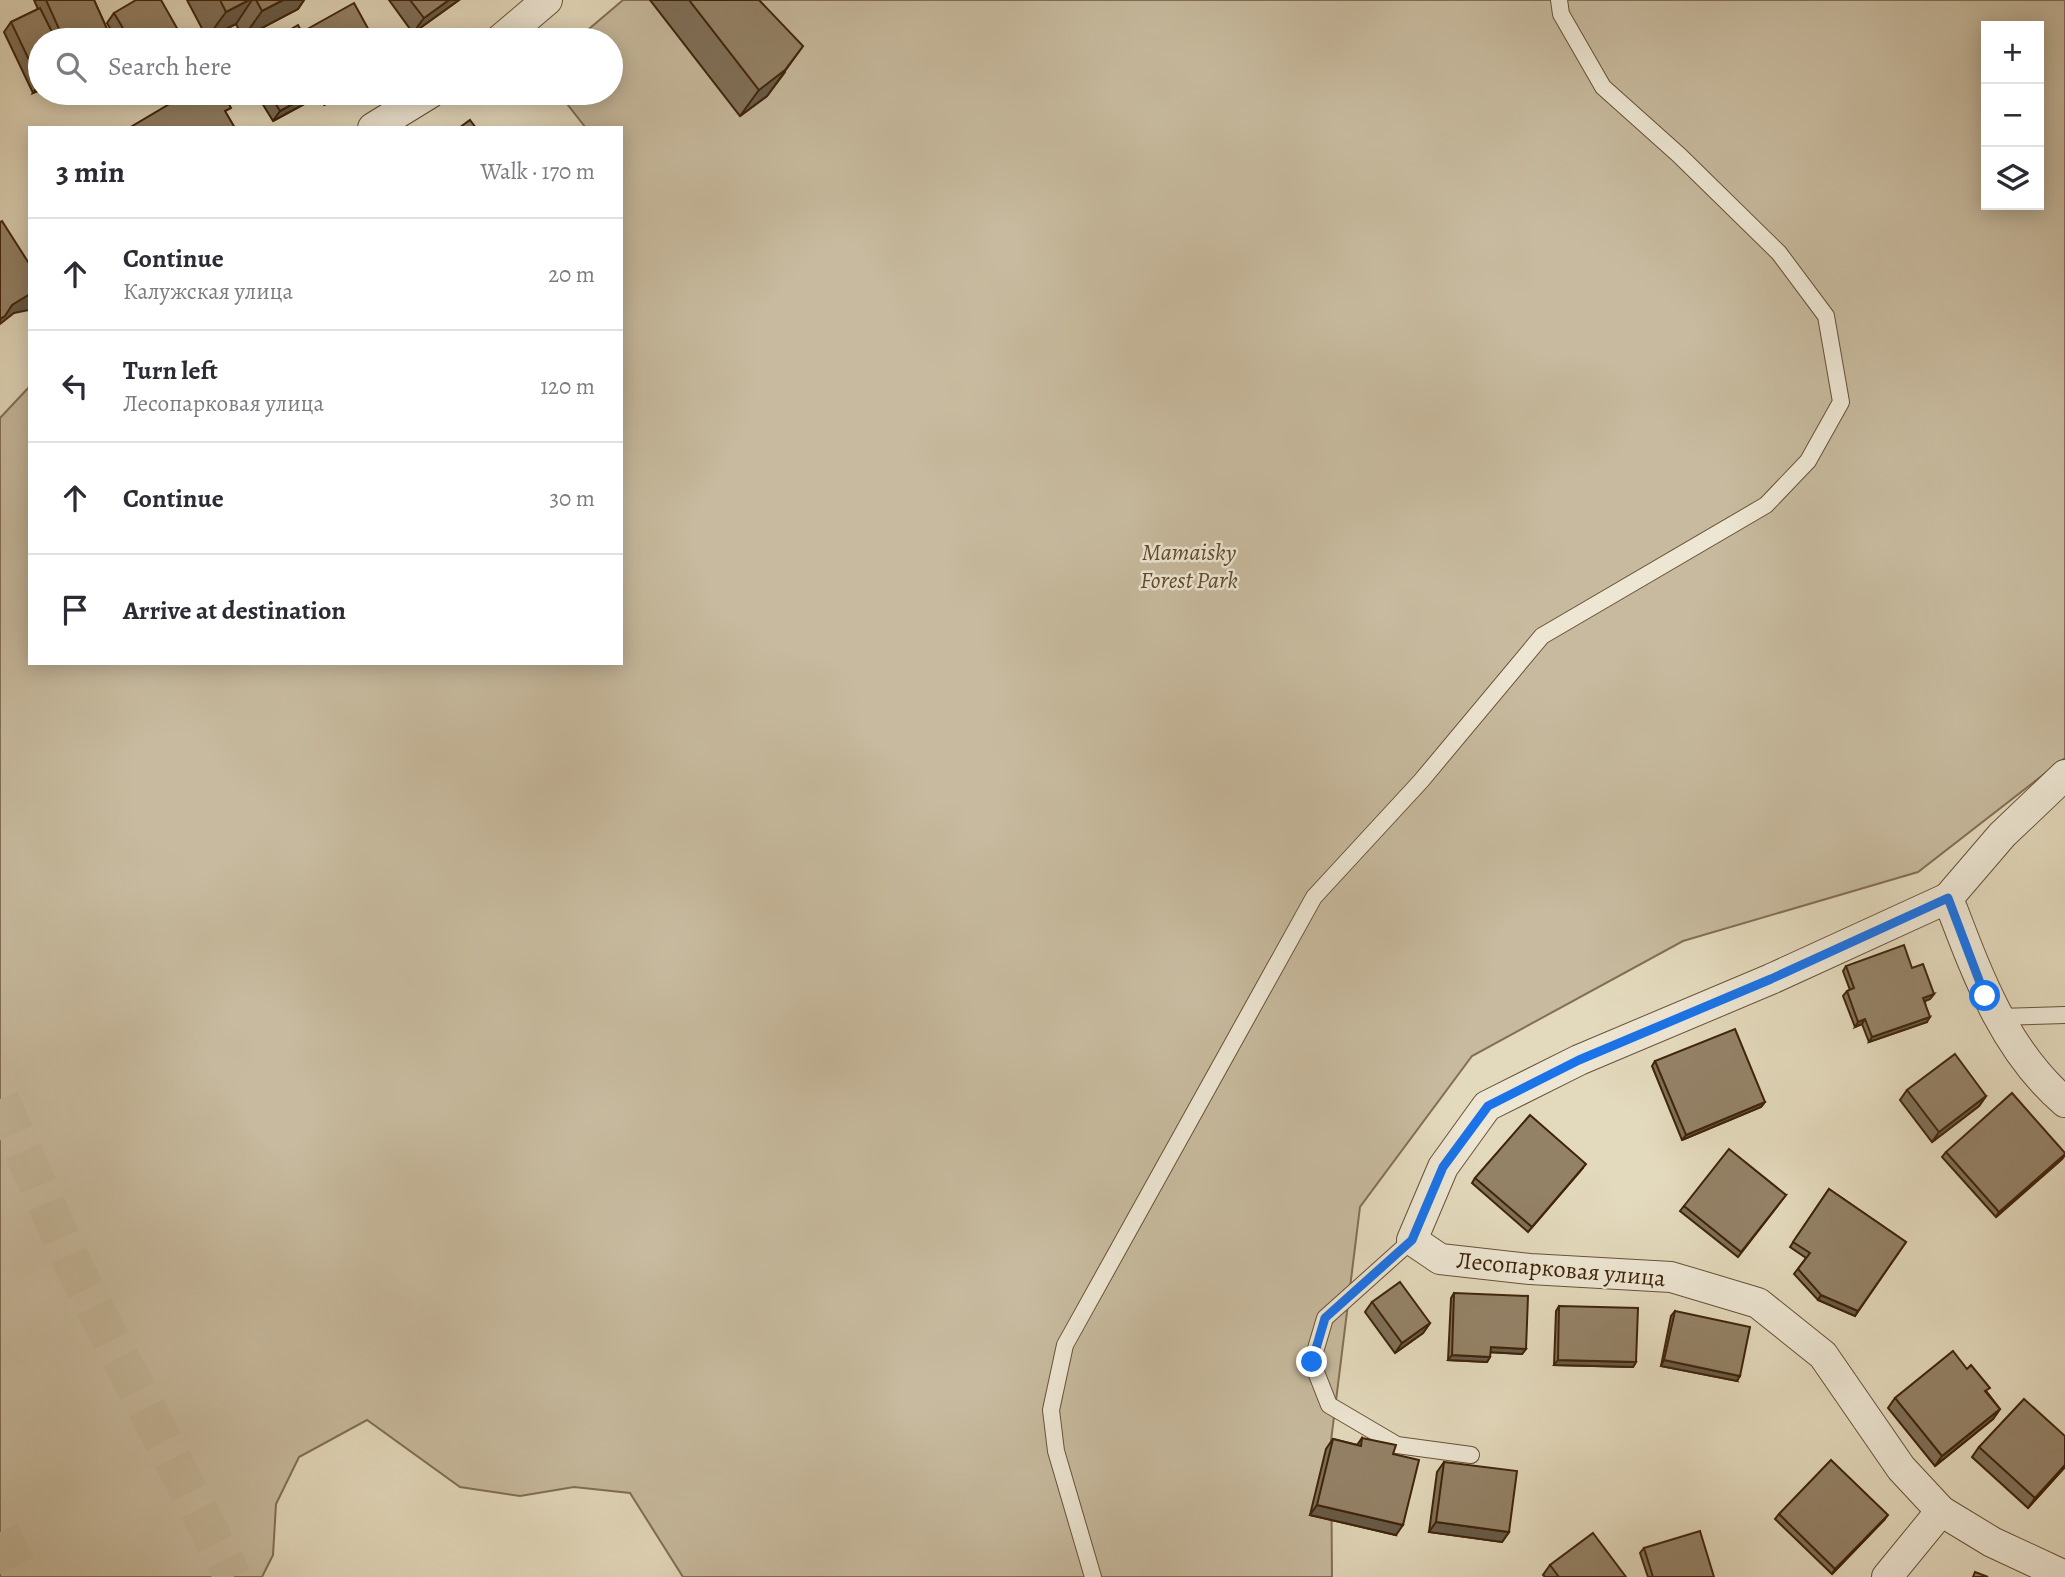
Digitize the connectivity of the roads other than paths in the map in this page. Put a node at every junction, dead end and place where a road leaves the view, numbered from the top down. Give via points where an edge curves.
1 (547, 0) edge
2 (1559, 0) edge
3 (514, 28) edge
4 (410, 105) edge
5 (376, 126) edge
6 (2065, 775) edge
7 (1948, 898) junction
8 (2065, 1015) edge
9 (1997, 1017) junction
10 (2065, 1102) edge
11 (1412, 1240) junction
12 (1471, 1455) dead end
13 (1941, 1511) junction
14 (2065, 1576) edge
15 (1093, 1577) edge
16 (1887, 1577) edge

1 - 3 street
2 - 15 lane via 1561,14 1603,88 1779,253 1826,316 1841,402 1808,461 1766,506 1542,636 1421,782 1314,897 1065,1345 1051,1409 1054,1437
4 - 5 street
6 - 7 street via 2002,835
7 - 9 street
7 - 11 street via 1579,1060 1488,1106 1443,1167
8 - 9 lane
9 - 10 street via 2049,1088
11 - 12 lane via 1325,1318 1312,1362 1329,1405 1396,1445
11 - 13 street, Лесопарковая улица via 1440,1259 1671,1277 1758,1303 1823,1355 1901,1468
13 - 14 street, Лесопарковая улица via 1992,1542
13 - 16 street

